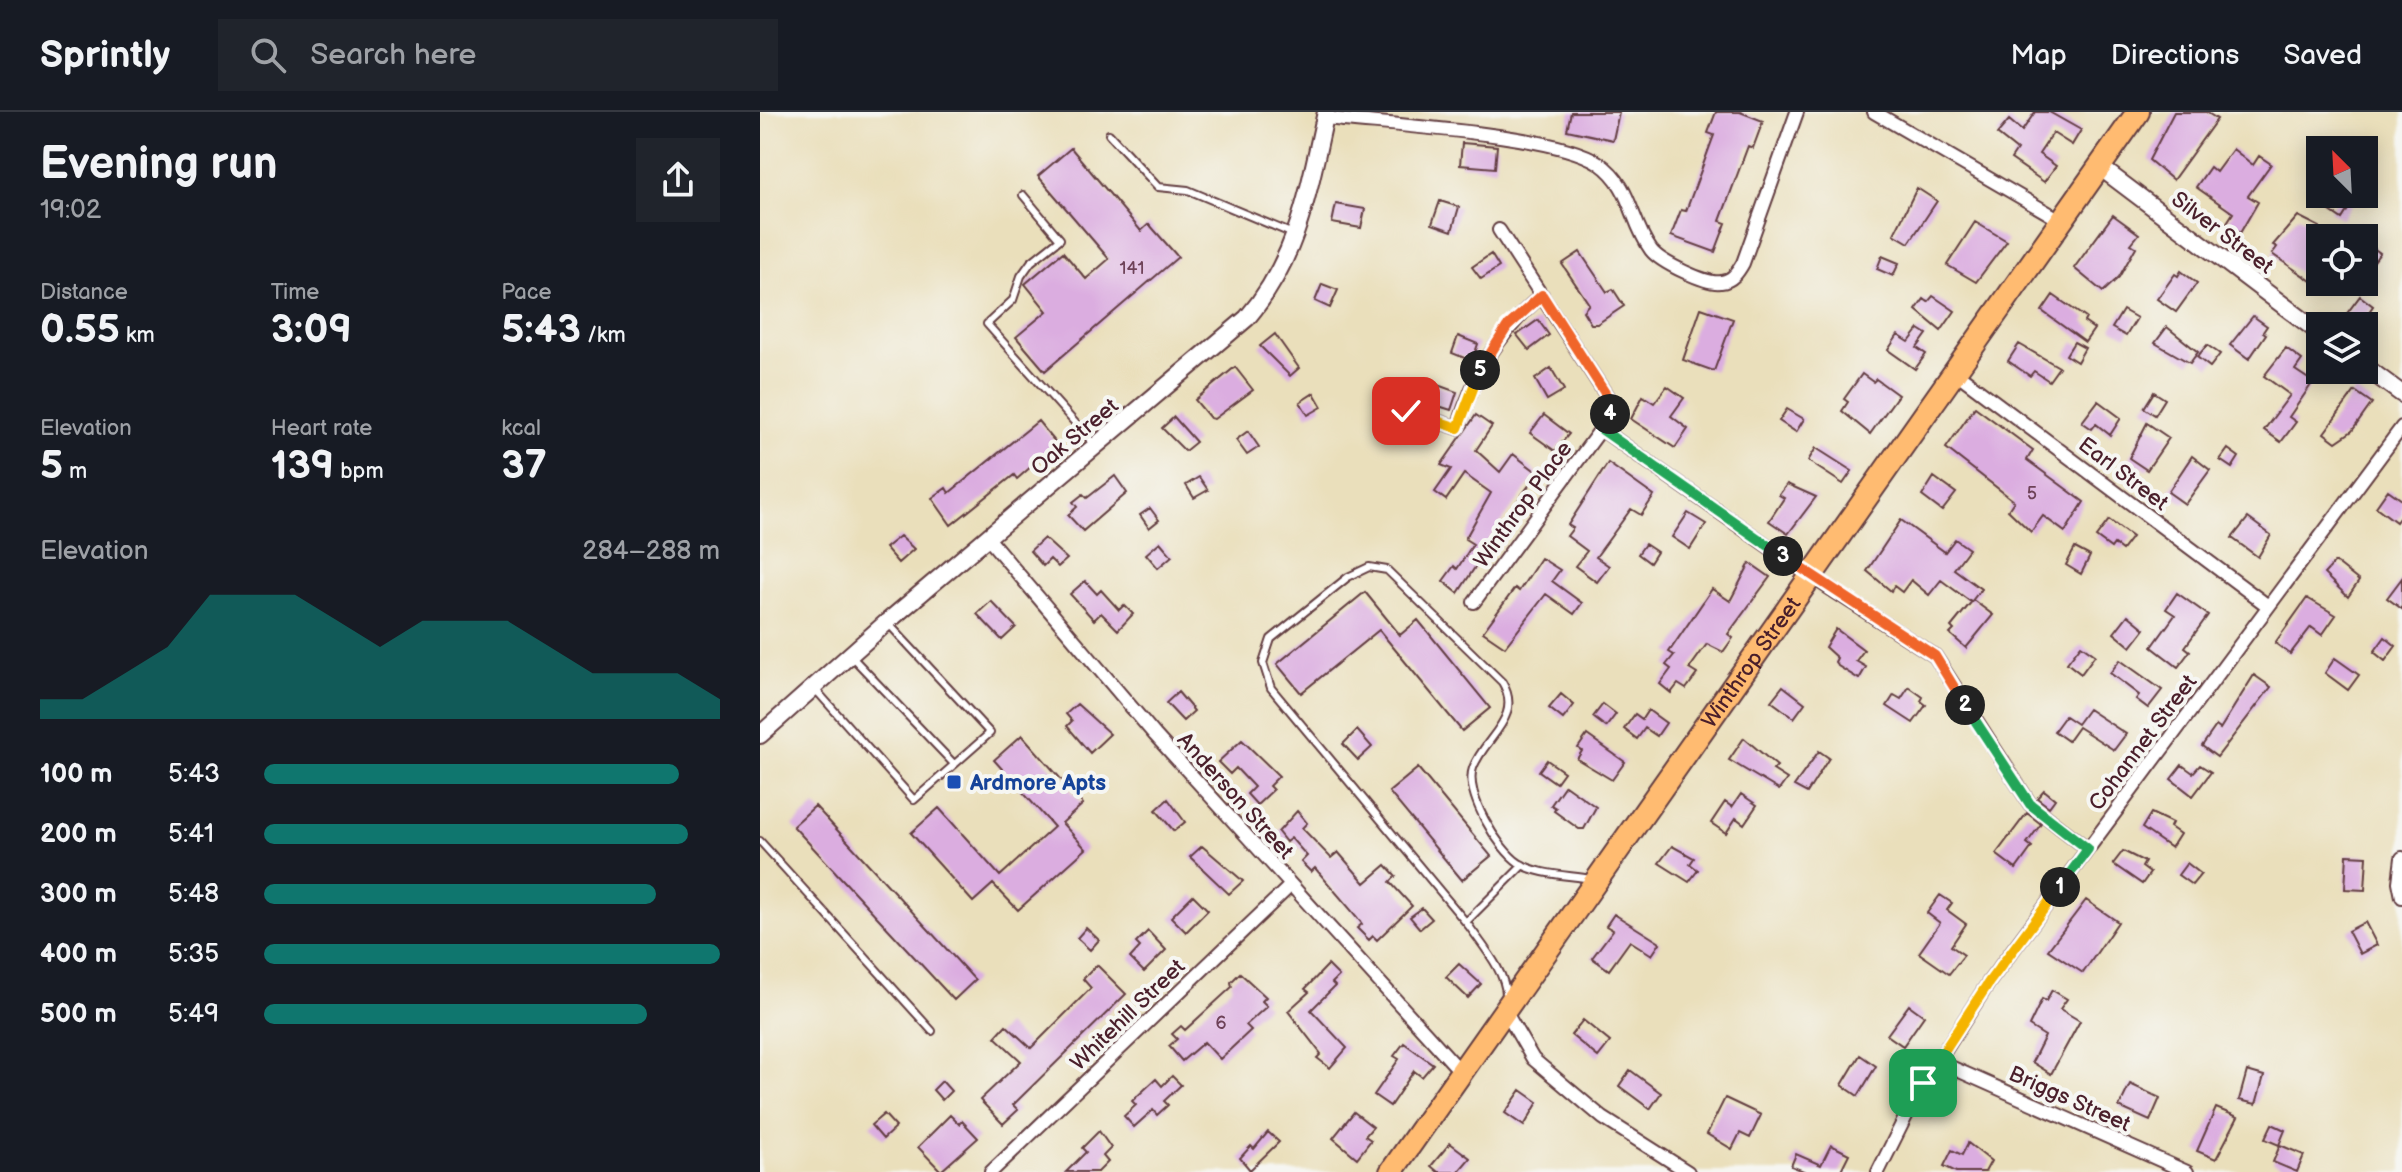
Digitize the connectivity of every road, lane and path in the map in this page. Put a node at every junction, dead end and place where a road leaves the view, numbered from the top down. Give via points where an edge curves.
1 (1797, 112) edge
2 (1874, 112) edge
3 (2138, 112) edge
4 (1326, 115) edge
5 (1109, 134) dead end
6 (2100, 167) junction
7 (1023, 195) dead end
8 (2062, 221) junction
9 (1499, 230) dead end
10 (1297, 235) junction
11 (1542, 295) junction
12 (2306, 322) edge
13 (1955, 372) junction
14 (2378, 376) edge
15 (2402, 394) edge
16 (1406, 411) dead end
17 (2402, 427) edge
18 (1601, 429) junction
19 (1096, 446) junction
20 (987, 537) junction
21 (1812, 577) junction
22 (1474, 602) dead end
23 (2268, 606) junction
24 (887, 622) junction
25 (849, 655) junction
26 (812, 687) junction
27 (760, 735) edge
28 (954, 764) junction
29 (760, 841) edge
30 (2088, 849) junction
31 (2402, 858) edge
32 (1523, 865) junction
33 (1599, 880) junction
34 (1291, 885) junction
35 (2402, 897) edge
36 (1466, 922) junction
37 (1505, 1011) junction
38 (932, 1031) dead end
39 (1937, 1061) junction
40 (1462, 1073) junction
41 (991, 1172) edge
42 (1391, 1172) edge
43 (1688, 1172) edge
44 (1878, 1172) edge
45 (2187, 1172) edge

1 - 4 street via 1743,263 1735,275 1719,283 1652,252 1619,181 1576,152
2 - 8 street
3 - 6 highway, Winthrop Street
4 - 10 street, Oak Street
5 - 10 lane via 1158,187 1188,190
6 - 8 highway, Winthrop Street
6 - 12 street, Silver Street
7 - 19 lane via 1060,239 1031,262 1013,300 987,324
8 - 13 highway, Winthrop Street
9 - 11 street
10 - 19 street, Oak Street via 1274,282 1247,318
11 - 16 street via 1498,339 1467,397 1458,428
11 - 18 street via 1614,407
13 - 21 highway, Winthrop Street
13 - 23 street, Earl Street
14 - 15 street
17 - 23 street, Cohannet Street
18 - 21 street
18 - 22 street, Winthrop Place
19 - 20 street, Oak Street
20 - 24 street, Oak Street
20 - 34 street, Anderson Street
21 - 30 street via 1935,656 2030,804
21 - 33 highway, Winthrop Street
23 - 30 street, Cohannet Street
24 - 25 street, Oak Street
24 - 28 lane via 990,733
25 - 26 street, Oak Street
25 - 28 lane
26 - 27 street, Oak Street
26 - 28 lane via 914,800
29 - 38 lane
30 - 39 street, Cohannet Street
31 - 35 street
32 - 33 lane
32 - 36 lane
32 - 36 lane via 1482,816 1470,790 1473,767 1509,712 1508,693 1397,578 1382,567 1362,569 1271,639 1263,655 1264,670 1284,707
33 - 37 highway, Winthrop Street
34 - 40 street, Anderson Street
34 - 41 street, Whitehill Street
36 - 37 lane via 1506,989
37 - 40 highway, Winthrop Street
37 - 43 street via 1533,1059 1603,1118
39 - 44 street, Cohannet Street
39 - 45 street, Briggs Street
40 - 42 highway, Winthrop Street

